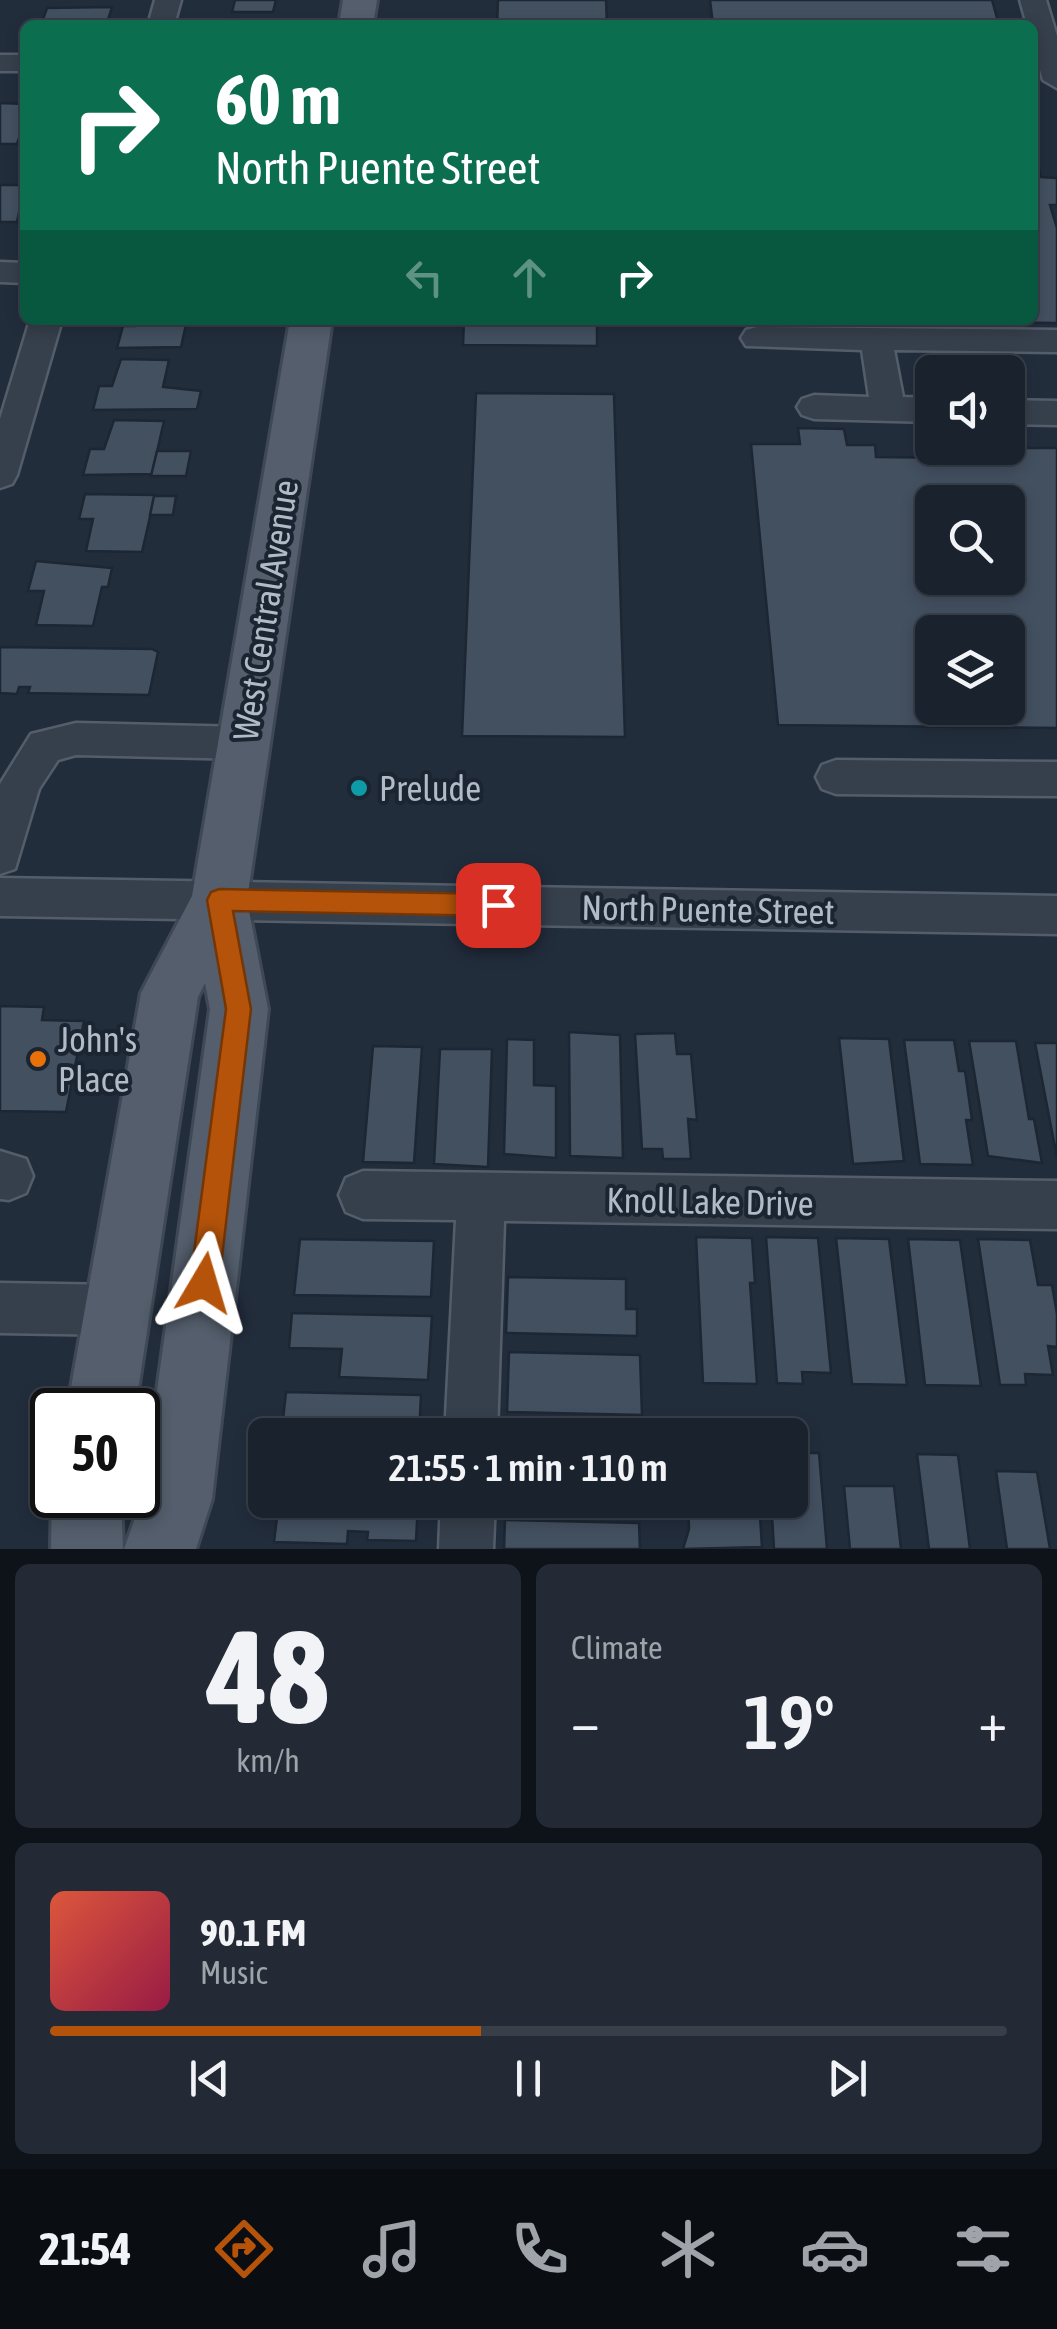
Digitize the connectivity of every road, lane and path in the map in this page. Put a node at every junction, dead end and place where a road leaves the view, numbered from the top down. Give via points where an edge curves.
1 (1033, 0) edge
2 (1057, 80) edge
3 (45, 325) edge
4 (309, 325) edge
5 (756, 338) dead end
6 (876, 339) junction
7 (1057, 341) edge
8 (814, 407) dead end
9 (888, 409) junction
10 (915, 410) edge
11 (1025, 412) edge
12 (1057, 413) edge
13 (0, 475) edge
14 (244, 742) junction
15 (836, 777) dead end
16 (1057, 779) edge
17 (0, 856) edge
18 (0, 897) edge
19 (219, 900) junction
20 (1057, 914) edge
21 (364, 1195) dead end
22 (482, 1198) junction
23 (1057, 1205) edge
24 (0, 1308) edge
25 (117, 1310) junction
26 (104, 1388) edge
27 (472, 1418) edge
28 (86, 1518) edge
29 (467, 1518) edge
30 (87, 1549) edge
31 (160, 1549) edge
32 (466, 1549) edge

1 - 2 street
3 - 13 street
4 - 14 main road, West Central Avenue
5 - 6 street
6 - 7 street
6 - 9 street
8 - 9 street
9 - 10 street
11 - 12 street
14 - 17 street via 76,739 45,746 20,784
14 - 19 main road, West Central Avenue
15 - 16 street
18 - 19 street, North Puente Street
19 - 20 street, North Puente Street
19 - 25 main road, West Central Avenue via 170,993
19 - 31 main road, West Central Avenue via 238,1009 177,1499
21 - 22 street, Knoll Lake Drive
22 - 23 street, Knoll Lake Drive
22 - 27 street
24 - 25 street
25 - 26 main road, West Central Avenue
28 - 30 main road
29 - 32 street

